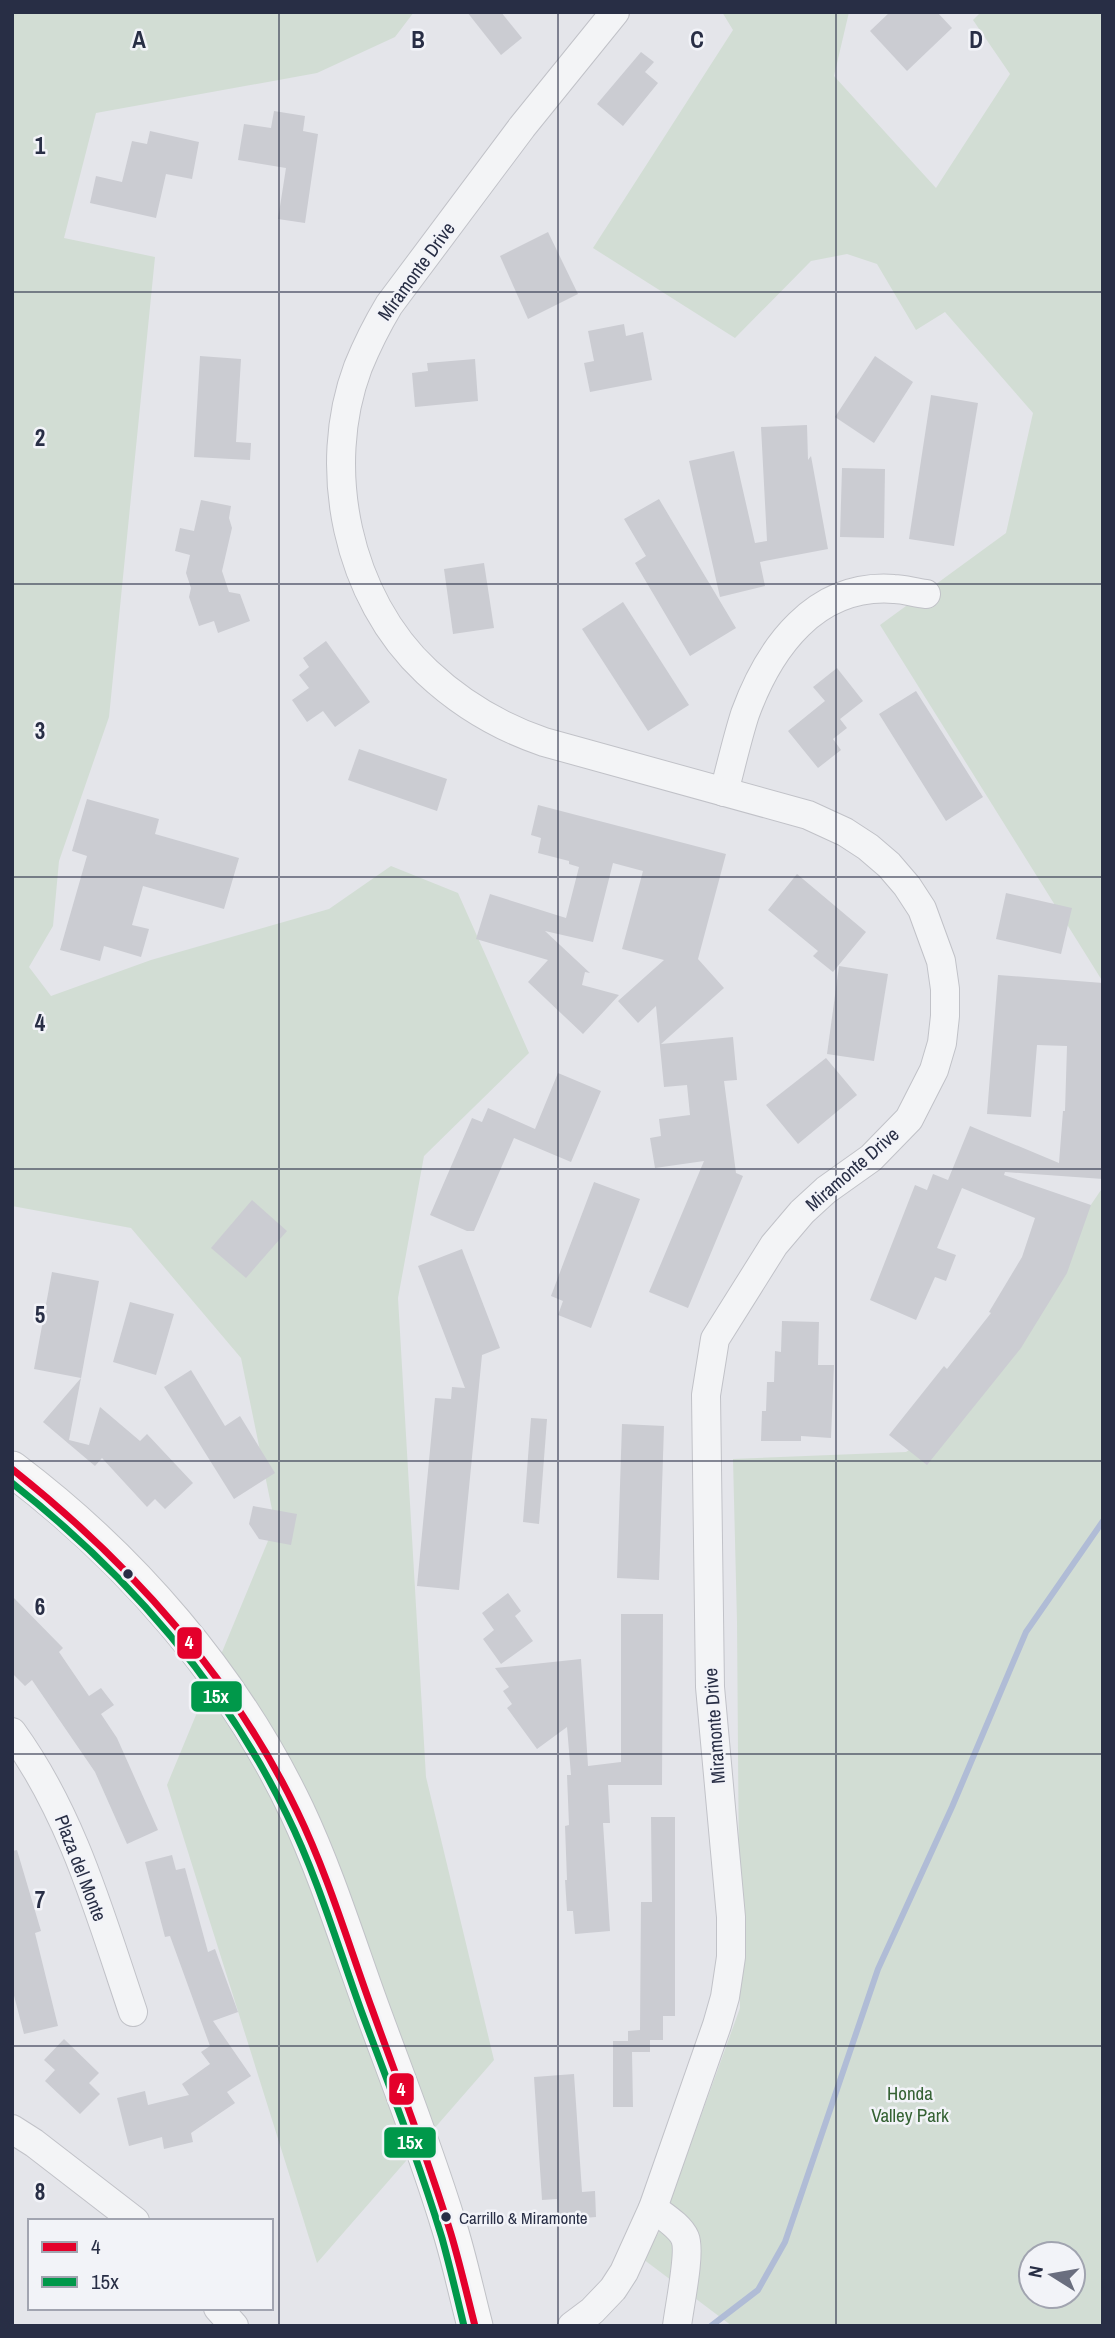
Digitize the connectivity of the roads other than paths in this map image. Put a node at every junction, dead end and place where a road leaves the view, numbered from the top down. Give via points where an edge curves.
1 (615, 12) edge
2 (926, 594) dead end
3 (724, 792) junction
4 (12, 1469) edge
5 (12, 1732) edge
6 (133, 2012) dead end
7 (12, 2129) edge
8 (653, 2208) junction
9 (132, 2219) edge
10 (220, 2310) edge
11 (234, 2326) edge
12 (475, 2326) edge
13 (572, 2326) edge
14 (677, 2326) edge

1 - 3 street, Miramonte Drive via 522,127 389,305 374,332 347,408 341,459 346,521 364,579 398,640 425,671 464,702 504,726 544,742
2 - 3 street via 894,589 856,592 806,616 774,654 756,689
3 - 8 street, Miramonte Drive via 808,815 845,831 889,865 922,909 933,935 943,975 945,1016 934,1070 909,1119 871,1158 802,1212 774,1245 715,1339 706,1395 710,1687 731,1957 718,2025
4 - 12 main road via 95,1538 154,1598 239,1709 297,1811 449,2224
5 - 6 street, Plaza del Monte via 66,1822
7 - 9 street
8 - 13 street, Miramonte Drive via 624,2272 592,2311
8 - 14 street via 685,2239
10 - 11 street

